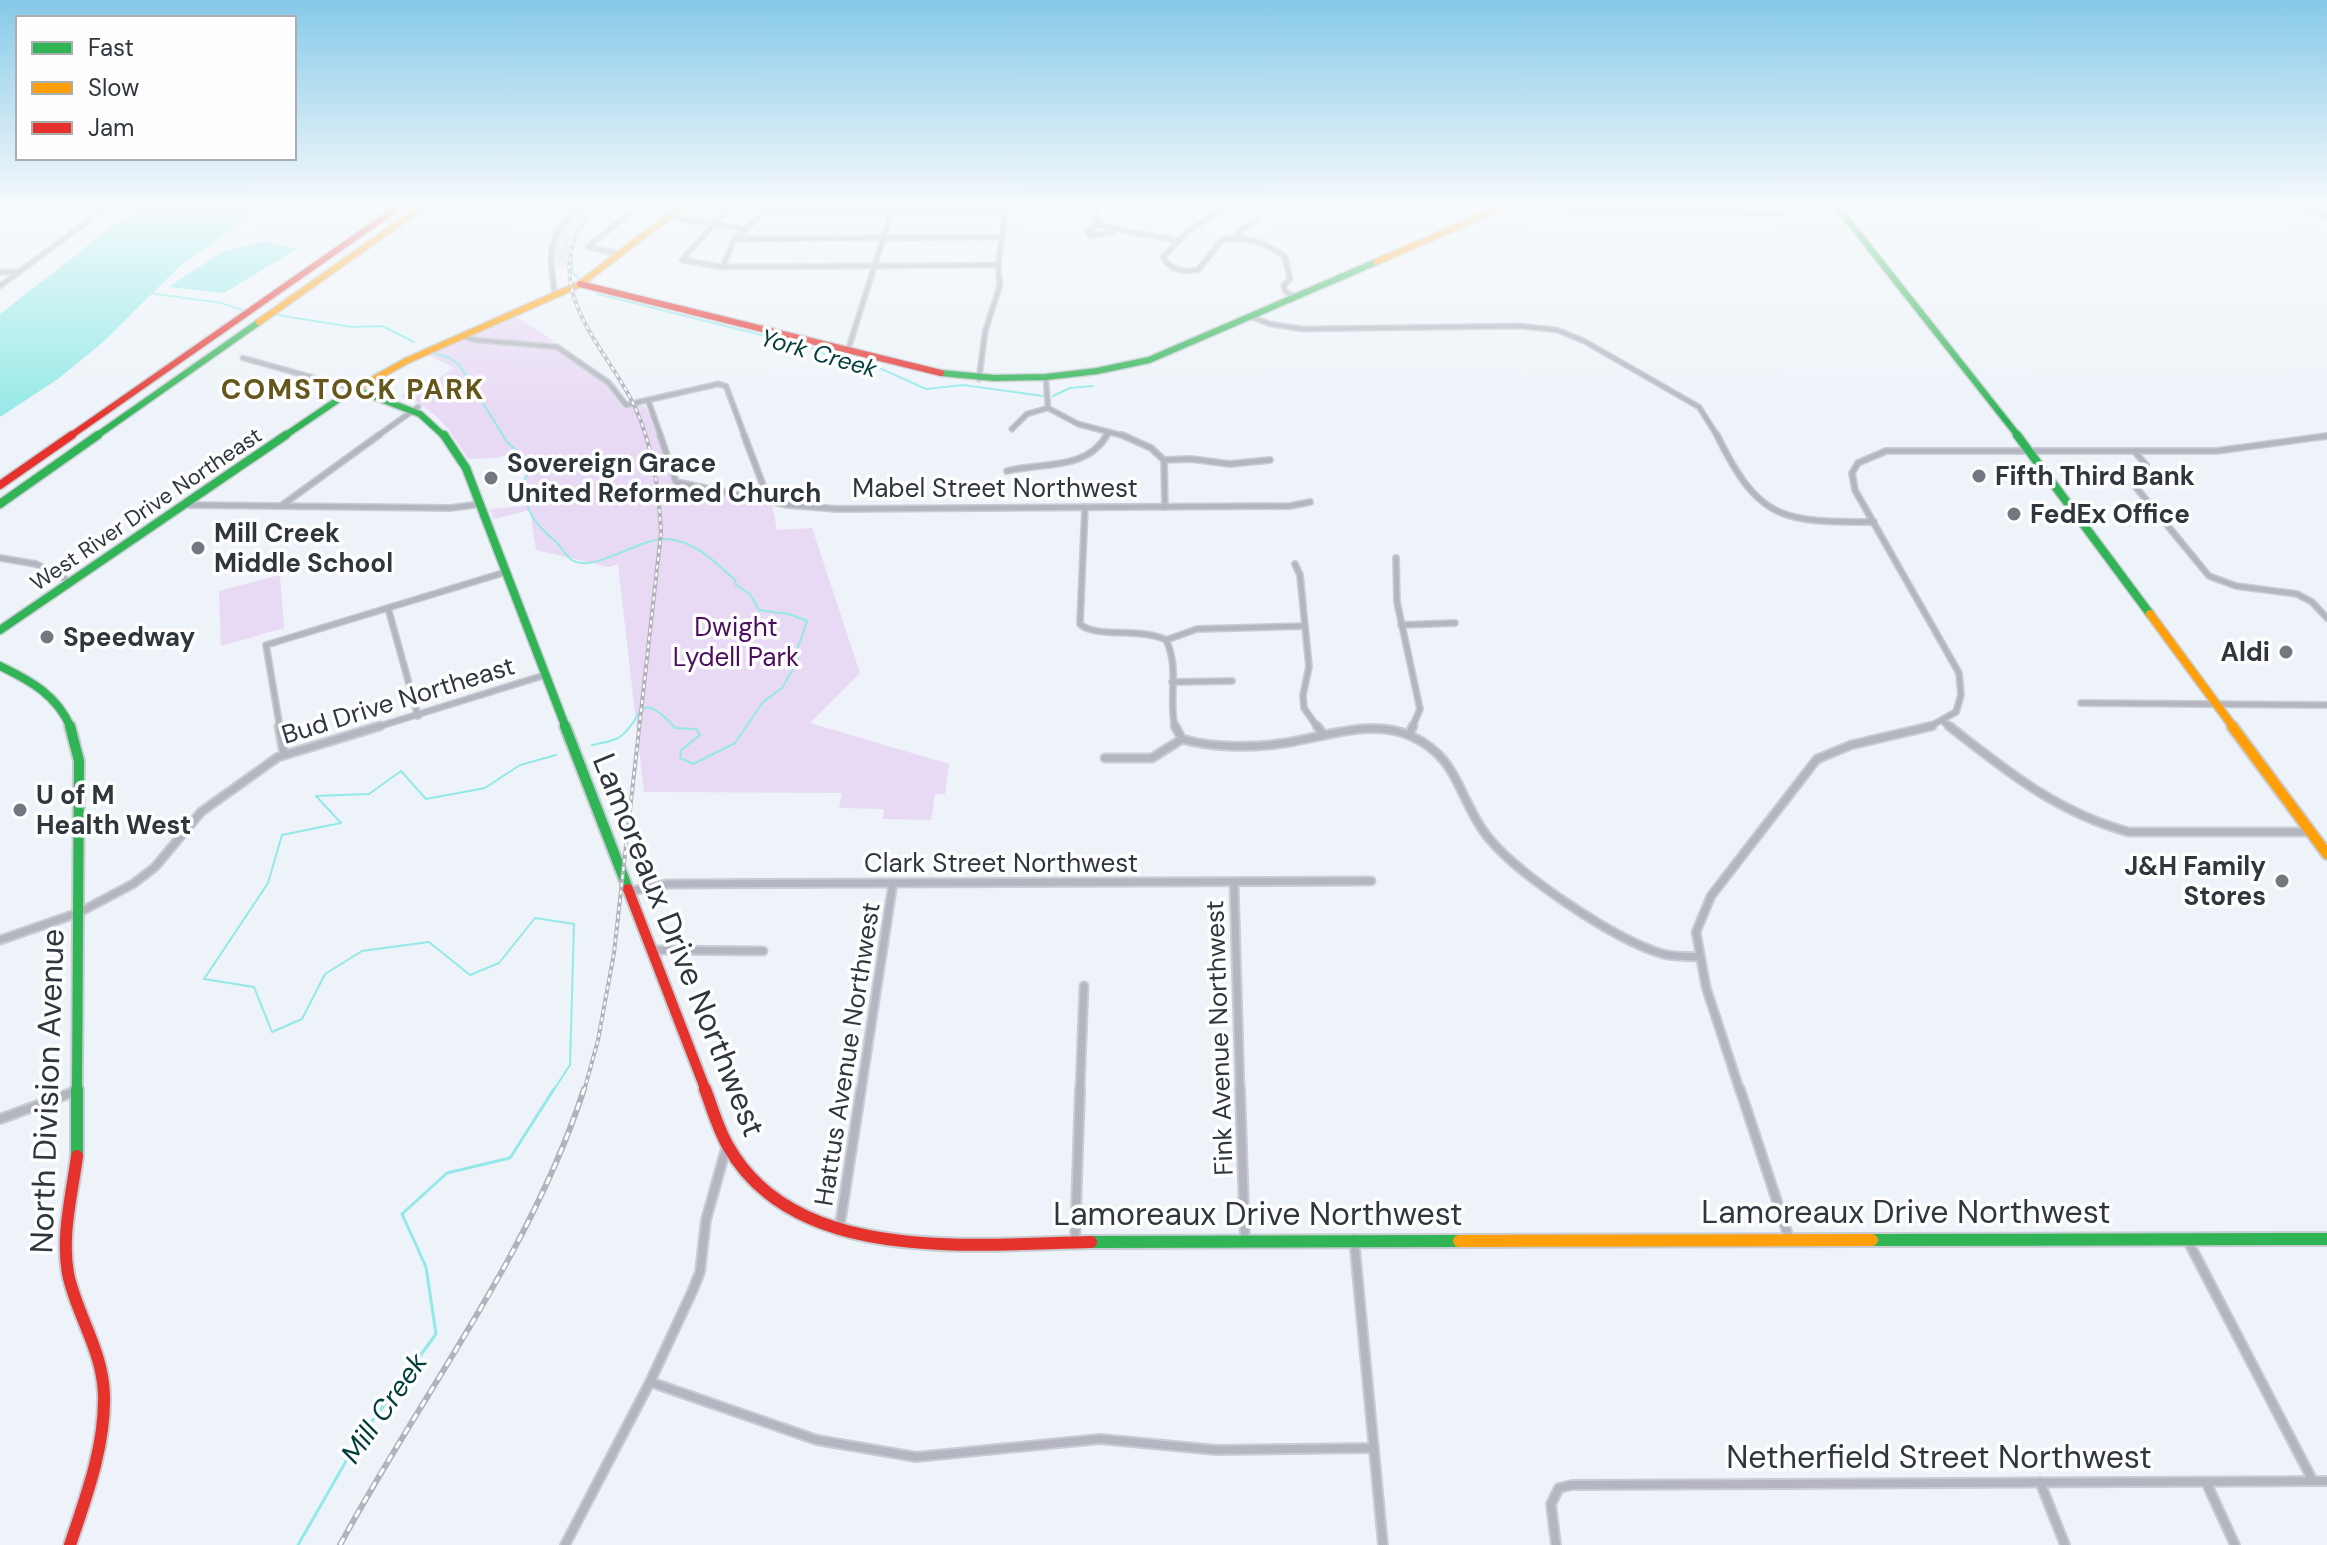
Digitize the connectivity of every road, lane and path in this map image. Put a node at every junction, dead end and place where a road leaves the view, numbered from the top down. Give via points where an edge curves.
1 (300, 276) edge
2 (324, 276) edge
3 (553, 276) edge
4 (591, 276) edge
5 (873, 276) edge
6 (999, 276) edge
7 (1290, 276) edge
8 (1339, 276) edge
9 (1895, 276) edge
10 (580, 284) junction
11 (558, 293) junction
12 (1293, 296) junction
13 (1249, 316) junction
14 (462, 336) junction
15 (848, 350) junction
16 (243, 358) dead end
17 (979, 379) junction
18 (1046, 380) junction
19 (354, 389) junction
20 (648, 400) junction
21 (418, 407) junction
22 (1048, 408) junction
23 (1012, 429) dead end
24 (1109, 432) junction
25 (2327, 436) edge
26 (2029, 450) junction
27 (2135, 452) junction
28 (1164, 460) junction
29 (1270, 460) dead end
30 (1007, 471) dead end
31 (0, 485) edge
32 (769, 501) junction
33 (1310, 502) dead end
34 (0, 504) edge
35 (481, 504) junction
36 (185, 505) junction
37 (280, 507) junction
38 (1085, 507) junction
39 (1165, 507) junction
40 (1874, 522) junction
41 (0, 558) edge
42 (1396, 558) dead end
43 (1295, 564) dead end
44 (506, 572) junction
45 (71, 582) junction
46 (388, 608) junction
47 (2327, 618) edge
48 (1455, 623) dead end
49 (1401, 625) junction
50 (1305, 626) junction
51 (0, 630) edge
52 (1166, 640) junction
53 (0, 666) edge
54 (545, 675) junction
55 (1232, 681) dead end
56 (1172, 682) junction
57 (2081, 703) dead end
58 (2216, 704) junction
59 (2327, 705) edge
60 (418, 716) junction
61 (1944, 722) junction
62 (1323, 734) junction
63 (1409, 735) junction
64 (1182, 739) junction
65 (284, 754) junction
66 (1105, 758) dead end
67 (2311, 832) junction
68 (2327, 854) edge
69 (1371, 881) dead end
70 (1234, 882) junction
71 (893, 883) junction
72 (631, 891) junction
73 (78, 913) junction
74 (0, 940) edge
75 (652, 950) junction
76 (763, 951) dead end
77 (1699, 957) junction
78 (1084, 986) dead end
79 (79, 1090) junction
80 (0, 1119) edge
81 (727, 1145) junction
82 (839, 1231) junction
83 (1789, 1238) junction
84 (2186, 1238) junction
85 (1354, 1239) junction
86 (2327, 1239) edge
87 (1245, 1240) junction
88 (1075, 1241) junction
89 (650, 1382) junction
90 (1374, 1448) junction
91 (2313, 1481) junction
92 (2327, 1481) edge
93 (2040, 1482) junction
94 (2206, 1482) junction
95 (70, 1545) edge
96 (565, 1545) edge
97 (1383, 1545) edge
98 (1556, 1545) edge
99 (2065, 1545) edge
100 (2235, 1545) edge

1 - 31 main road
2 - 34 main road
3 - 11 street
4 - 10 main road, West River Drive Northeast
5 - 15 street
6 - 17 street
7 - 12 street via 1284,285
8 - 12 main road
9 - 26 main road
10 - 11 main road, West River Drive Northeast
10 - 15 main road
11 - 14 main road, West River Drive Northeast
12 - 13 main road
13 - 18 main road via 1149,360
13 - 40 street via 1287,328 1519,326 1569,334 1699,407 1743,486 1762,504 1809,520
14 - 19 main road, West River Drive Northeast
14 - 20 street via 557,347 609,383 626,405
15 - 17 main road
16 - 19 street
17 - 18 main road
18 - 22 street
19 - 21 main road
19 - 36 main road, West River Drive Northeast
20 - 32 street, Mabel Street Northwest via 674,478 681,484
20 - 32 street via 712,385 729,388
21 - 35 main road, Lamoreaux Drive Northwest via 448,438
21 - 37 street
22 - 23 street via 1027,414
22 - 24 street via 1070,423
24 - 28 street via 1147,443
24 - 30 street via 1104,444 1085,459
25 - 27 street via 2237,450
26 - 27 street
26 - 40 street via 1886,451 1864,457 1852,473 1855,490
26 - 58 main road
27 - 47 street via 2146,465 2134,485 2209,576 2236,586 2297,594
28 - 29 street
28 - 39 street
32 - 38 street, Mabel Street Northwest via 837,509
33 - 39 street, Mabel Street Northwest
35 - 37 street
35 - 44 main road, Lamoreaux Drive Northwest
36 - 37 street
36 - 45 main road, West River Drive Northeast
38 - 39 street, Mabel Street Northwest
38 - 52 street via 1083,628 1150,633
40 - 61 street via 1963,681 1959,705
41 - 45 street via 35,563
42 - 49 street
43 - 50 street
44 - 46 street
44 - 54 main road, Lamoreaux Drive Northwest
45 - 51 main road, West River Drive Northeast
46 - 60 street
46 - 65 street via 266,645
48 - 49 street
49 - 63 street via 1420,709
50 - 52 street via 1207,628
50 - 62 street via 1309,667 1304,708
52 - 56 street via 1172,653
53 - 73 main road, North Division Avenue via 39,685 71,718 79,761
54 - 60 street, Bud Drive Northeast
54 - 72 main road, Lamoreaux Drive Northwest
55 - 56 street
56 - 64 street via 1171,719
57 - 58 street
58 - 59 street
58 - 67 main road
60 - 65 street, Bud Drive Northeast
61 - 67 street via 2066,811 2109,828
61 - 77 street via 1835,748 1817,759 1711,896 1696,932
62 - 63 street via 1363,728
62 - 64 street via 1301,742 1256,745 1202,745
63 - 77 street via 1448,763 1486,835 1516,864 1611,933 1665,955
64 - 66 street via 1152,758
65 - 73 street, Bud Drive Northeast via 201,812 142,878
67 - 68 main road
69 - 70 street, Clark Street Northwest
70 - 71 street, Clark Street Northwest
70 - 87 street, Fink Avenue Northwest
71 - 72 street, Clark Street Northwest via 668,884
71 - 82 street, Hattus Avenue Northwest
72 - 75 main road, Lamoreaux Drive Northwest
73 - 74 street, Bud Drive Northeast
73 - 79 main road, North Division Avenue
75 - 76 street
75 - 81 main road, Lamoreaux Drive Northwest
77 - 83 street
78 - 88 street
79 - 80 street
79 - 95 main road, North Division Avenue via 66,1257 98,1356 104,1407 96,1466
81 - 82 main road, Lamoreaux Drive Northwest via 774,1198
81 - 89 street via 706,1220 700,1272
82 - 88 main road, Lamoreaux Drive Northwest via 895,1241
83 - 84 main road, Lamoreaux Drive Northwest
83 - 85 main road, Lamoreaux Drive Northwest
84 - 86 main road, Lamoreaux Drive Northwest
84 - 91 street
85 - 87 main road, Lamoreaux Drive Northwest
85 - 90 street
87 - 88 main road, Lamoreaux Drive Northwest
89 - 90 street via 817,1440 916,1457 1100,1439 1217,1450
89 - 96 street
90 - 97 street
91 - 92 street, Netherfield Street Northwest
91 - 94 street, Netherfield Street Northwest
93 - 94 street, Netherfield Street Northwest
93 - 98 street, Netherfield Street Northwest via 1572,1485 1554,1493
93 - 99 street
94 - 100 street

